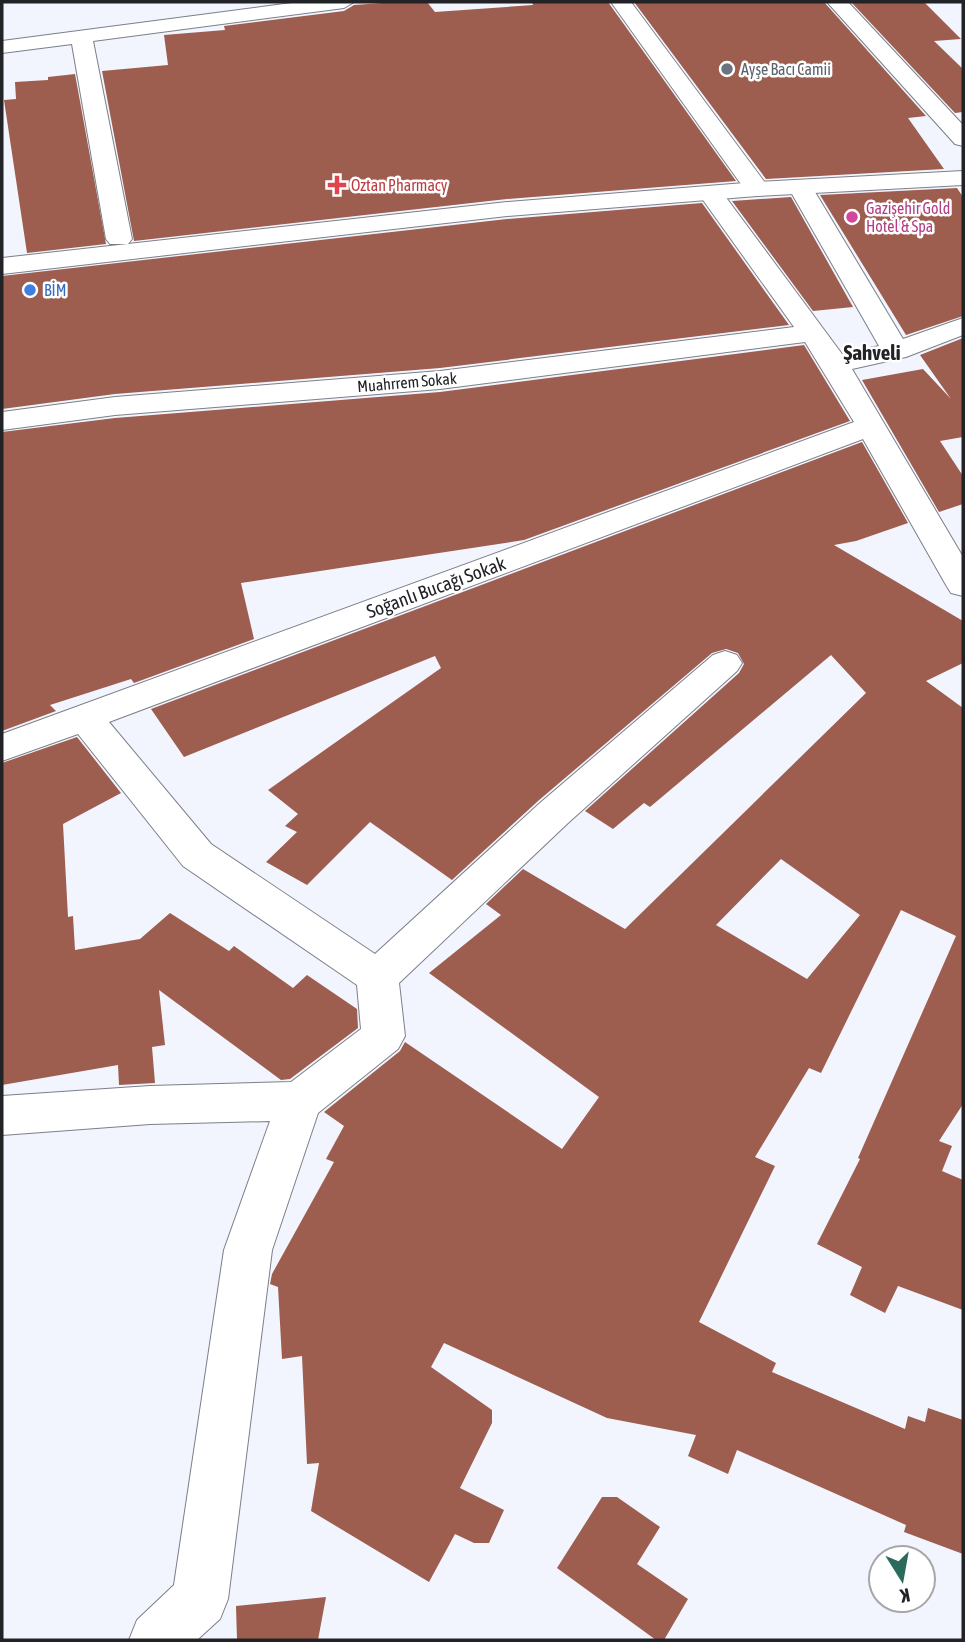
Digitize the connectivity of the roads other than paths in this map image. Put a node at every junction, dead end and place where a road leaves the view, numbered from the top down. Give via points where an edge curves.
1 (344, 2) edge
2 (621, 2) edge
3 (837, 2) edge
4 (80, 36) junction
5 (2, 47) edge
6 (963, 139) edge
7 (963, 166) edge
8 (963, 178) edge
9 (754, 184) junction
10 (800, 187) junction
11 (710, 193) junction
12 (119, 239) junction
13 (2, 252) edge
14 (2, 266) edge
15 (963, 326) edge
16 (812, 333) junction
17 (896, 351) junction
18 (835, 364) junction
19 (2, 421) edge
20 (871, 426) junction
21 (963, 585) edge
22 (726, 663) dead end
23 (85, 717) junction
24 (2, 748) edge
25 (377, 977) junction
26 (300, 1101) junction
27 (2, 1115) edge
28 (157, 1640) edge

1 - 4 street
2 - 9 street
3 - 6 street
4 - 5 street
4 - 12 street
7 - 9 street
8 - 10 street
9 - 10 street
9 - 11 street
9 - 12 street
10 - 17 street
11 - 14 street via 386,221
11 - 16 street
12 - 13 street
15 - 17 street
16 - 18 street
16 - 19 street, Muahrrem Sokak via 440,380
17 - 18 street
18 - 20 street
20 - 21 street
20 - 23 street, Soğanlı Bucağı Sokak
22 - 25 street via 554,813
23 - 24 street, Soğanlı Bucağı Sokak
23 - 25 street via 197,855
25 - 26 street via 383,1036
26 - 27 street
26 - 28 street via 248,1250 200,1599

